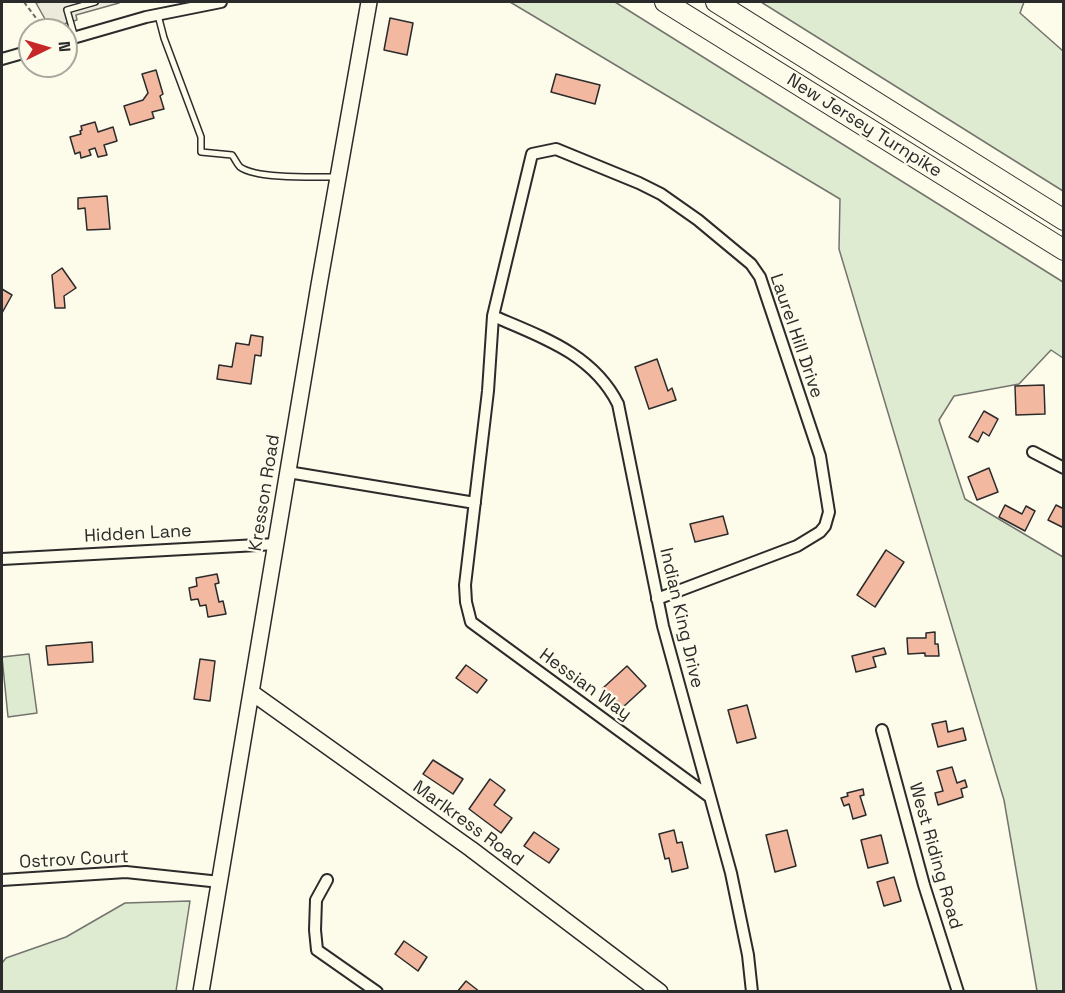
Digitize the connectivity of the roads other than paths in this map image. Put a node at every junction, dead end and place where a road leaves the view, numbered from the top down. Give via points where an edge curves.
1 (95, 2) edge
2 (221, 2) edge
3 (369, 2) edge
4 (665, 2) edge
5 (716, 2) edge
6 (158, 15) junction
7 (68, 18) edge
8 (78, 37) edge
9 (18, 54) edge
10 (2, 59) edge
11 (338, 177) junction
12 (1064, 220) edge
13 (1064, 250) edge
14 (493, 316) junction
15 (1033, 452) dead end
16 (1064, 468) edge
17 (288, 472) junction
18 (476, 503) junction
19 (276, 544) junction
20 (2, 559) edge
21 (465, 585) joint
22 (657, 599) junction
23 (251, 692) junction
24 (882, 730) dead end
25 (710, 797) junction
26 (2, 880) edge
27 (327, 880) dead end
28 (219, 882) junction
29 (201, 992) edge
30 (377, 992) edge
31 (660, 992) edge
32 (752, 992) edge
33 (958, 992) edge

1 - 7 lane via 67,10
2 - 6 street
3 - 11 street, Kresson Road
4 - 13 highway, New Jersey Turnpike
5 - 12 highway, New Jersey Turnpike
6 - 8 street
6 - 11 lane via 201,137 201,152 232,155 239,166 250,172
9 - 10 street
11 - 17 street, Kresson Road
14 - 18 street, Laurel Hill Drive
14 - 22 street, Indian King Drive via 565,348 586,363 610,389 618,404
14 - 22 street, Laurel Hill Drive via 532,154 556,149 661,194 751,264 760,277 820,456 829,512 825,526 797,546
15 - 16 street
17 - 18 street
17 - 19 street, Kresson Road
18 - 21 street, Laurel Hill Drive
19 - 20 street, Hidden Lane
19 - 23 street, Kresson Road
21 - 25 street, Hessian Way via 471,622
22 - 25 street, Indian King Drive
23 - 28 street, Kresson Road
23 - 31 street, Marlkress Road via 471,849
24 - 33 street, West Riding Road
25 - 32 street, Indian King Drive via 731,873
26 - 28 street, Ostrov Court via 126,872
27 - 30 street via 316,900 317,950
28 - 29 street, Kresson Road

